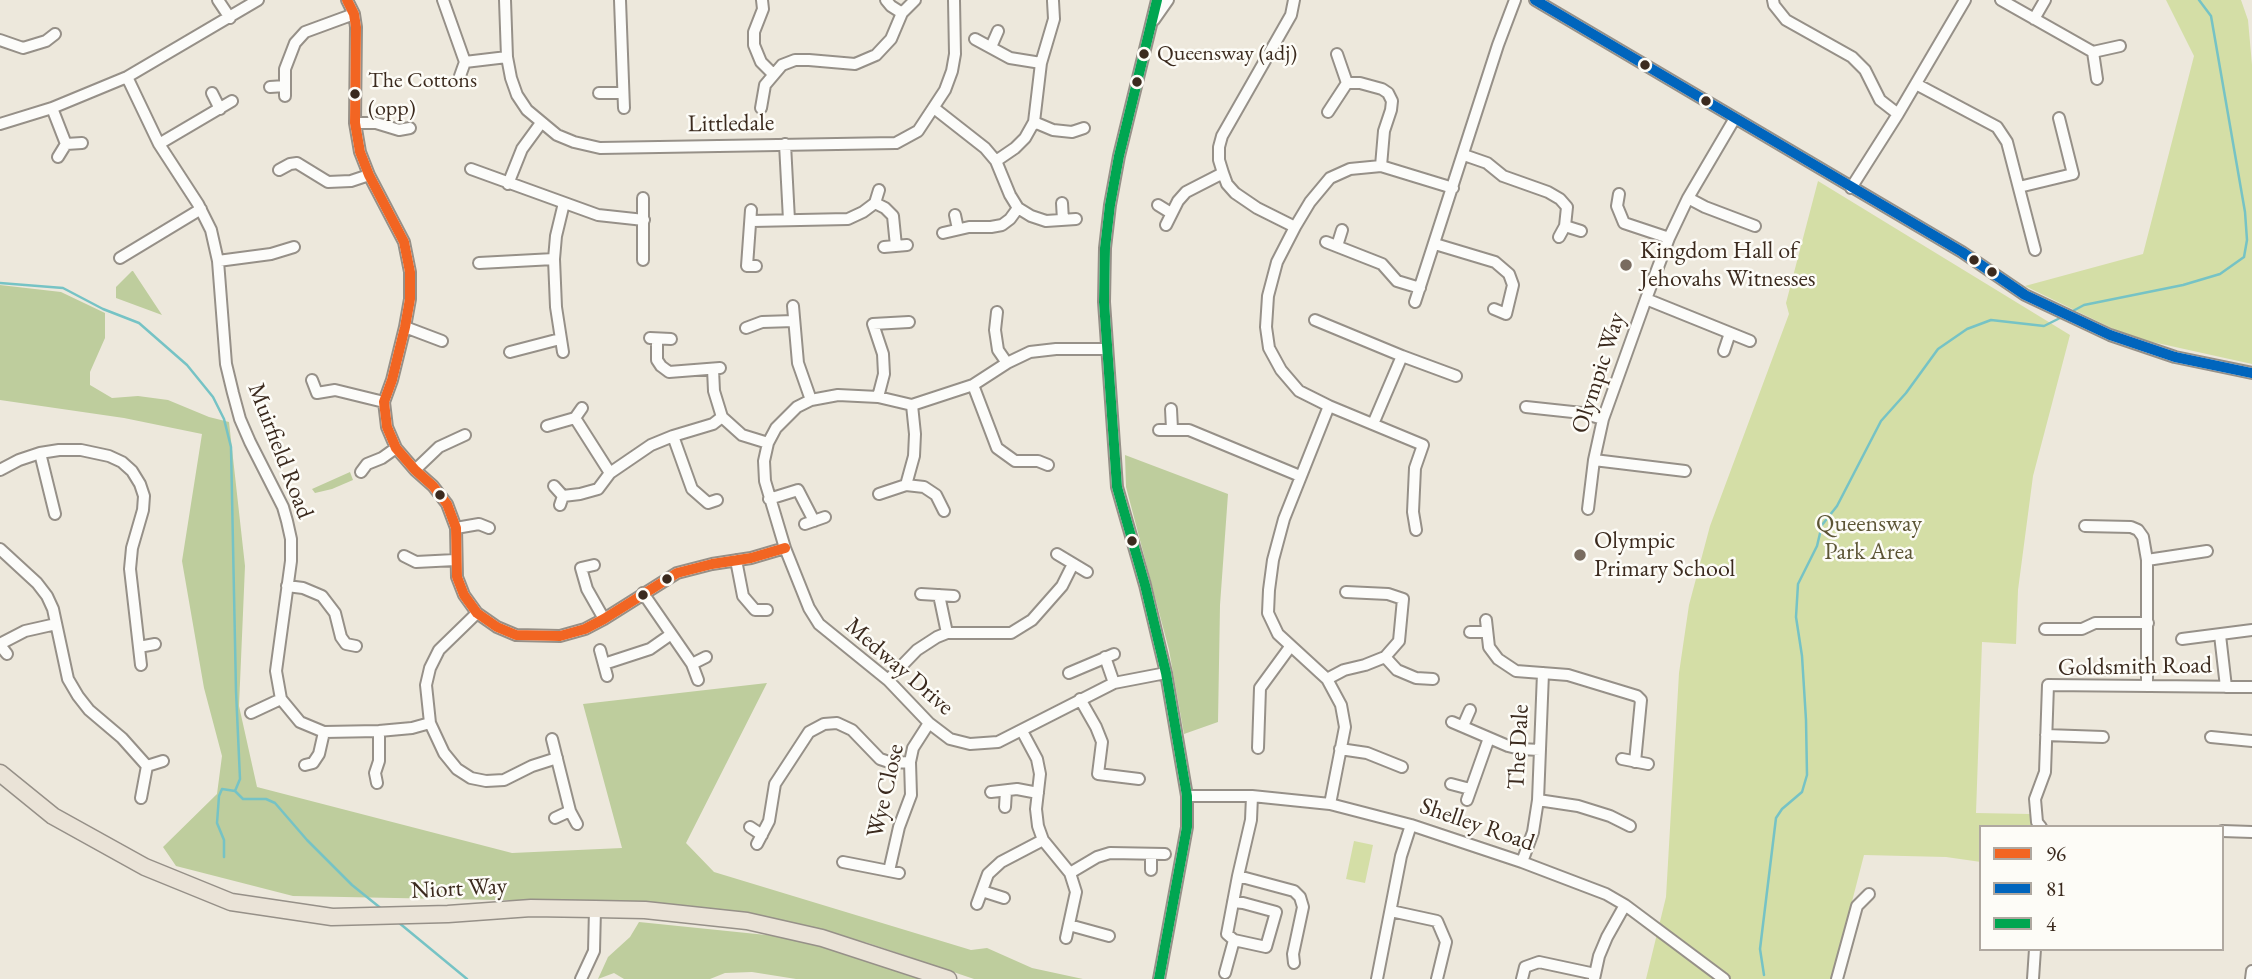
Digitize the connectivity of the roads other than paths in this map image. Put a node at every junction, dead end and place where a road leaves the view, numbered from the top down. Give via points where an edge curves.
1 (218, 0) edge
2 (258, 0) edge
3 (347, 0) edge
4 (443, 0) edge
5 (505, 0) edge
6 (620, 0) edge
7 (762, 0) edge
8 (886, 0) edge
9 (915, 0) edge
10 (954, 0) edge
11 (1157, 0) edge
12 (1168, 0) edge
13 (1294, 0) edge
14 (1516, 0) edge
15 (1535, 0) edge
16 (1773, 0) edge
17 (1965, 0) edge
18 (2001, 0) edge
19 (2045, 0) edge
20 (1054, 1) edge
21 (902, 13) junction
22 (354, 14) junction
23 (229, 18) junction
24 (2034, 19) junction
25 (1152, 23) junction
26 (998, 32) dead end
27 (55, 34) dead end
28 (975, 39) dead end
29 (0, 40) edge
30 (2120, 46) dead end
31 (991, 47) junction
32 (2093, 52) junction
33 (1337, 54) dead end
34 (507, 57) junction
35 (464, 62) junction
36 (1041, 63) junction
37 (773, 74) junction
38 (460, 76) dead end
39 (127, 77) junction
40 (2097, 79) dead end
41 (1347, 83) junction
42 (1916, 84) junction
43 (271, 87) dead end
44 (212, 93) dead end
45 (598, 93) dead end
46 (623, 93) junction
47 (232, 101) dead end
48 (52, 108) junction
49 (624, 108) dead end
50 (761, 108) dead end
51 (934, 108) junction
52 (219, 109) junction
53 (1328, 112) dead end
54 (1898, 114) junction
55 (1735, 118) junction
56 (2059, 118) dead end
57 (1034, 122) junction
58 (355, 123) junction
59 (541, 123) junction
60 (0, 124) edge
61 (410, 128) dead end
62 (1084, 128) dead end
63 (82, 143) dead end
64 (66, 144) junction
65 (159, 144) junction
66 (785, 144) junction
67 (1464, 155) junction
68 (58, 157) dead end
69 (996, 161) junction
70 (1381, 166) junction
71 (471, 169) dead end
72 (279, 170) dead end
73 (1223, 173) junction
74 (369, 175) junction
75 (508, 184) junction
76 (2019, 187) junction
77 (1453, 188) junction
78 (1851, 188) junction
79 (879, 190) dead end
80 (1619, 194) dead end
81 (643, 198) dead end
82 (1688, 198) junction
83 (564, 203) junction
84 (875, 203) junction
85 (1062, 203) dead end
86 (1158, 205) dead end
87 (1018, 208) junction
88 (201, 209) junction
89 (1171, 213) junction
90 (955, 215) dead end
91 (1076, 219) dead end
92 (644, 220) junction
93 (789, 220) junction
94 (1063, 220) junction
95 (1166, 225) dead end
96 (1564, 226) junction
97 (1755, 226) dead end
98 (1295, 227) junction
99 (958, 229) junction
100 (1342, 230) dead end
101 (1581, 231) dead end
102 (943, 233) dead end
103 (1559, 237) dead end
104 (1669, 238) junction
105 (1435, 244) junction
106 (896, 246) dead end
107 (294, 247) dead end
108 (489, 250) dead end
109 (2035, 250) dead end
110 (120, 258) dead end
111 (554, 259) junction
112 (643, 260) dead end
113 (218, 261) junction
114 (756, 266) dead end
115 (1420, 288) junction
116 (1646, 299) junction
117 (1415, 302) dead end
118 (793, 306) dead end
119 (1494, 309) dead end
120 (998, 312) dead end
121 (1315, 320) dead end
122 (794, 321) junction
123 (909, 323) dead end
124 (405, 327) junction
125 (746, 328) dead end
126 (1730, 334) junction
127 (560, 339) junction
128 (671, 340) dead end
129 (442, 341) dead end
130 (1750, 341) dead end
131 (1107, 349) junction
132 (1724, 351) dead end
133 (510, 352) dead end
134 (563, 352) dead end
135 (1402, 356) junction
136 (1007, 363) junction
137 (2252, 373) edge
138 (1456, 376) dead end
139 (312, 380) dead end
140 (973, 385) junction
141 (878, 397) junction
142 (811, 400) junction
143 (384, 402) junction
144 (912, 405) junction
145 (1329, 406) junction
146 (1526, 407) dead end
147 (582, 408) dead end
148 (1171, 409) dead end
149 (722, 417) junction
150 (575, 418) junction
151 (1603, 419) junction
152 (1373, 424) junction
153 (547, 426) dead end
154 (1172, 429) junction
155 (1159, 430) dead end
156 (465, 435) dead end
157 (673, 436) junction
158 (768, 443) junction
159 (396, 448) junction
160 (40, 453) junction
161 (1594, 460) junction
162 (1048, 465) dead end
163 (0, 470) edge
164 (415, 470) junction
165 (1685, 471) dead end
166 (361, 472) dead end
167 (610, 473) junction
168 (1300, 476) junction
169 (906, 485) junction
170 (554, 486) dead end
171 (879, 494) dead end
172 (64, 496) dead end
173 (769, 499) junction
174 (51, 500) junction
175 (717, 500) dead end
176 (1588, 509) dead end
177 (944, 511) dead end
178 (55, 514) dead end
179 (815, 520) dead end
180 (2085, 526) dead end
181 (456, 528) junction
182 (489, 528) dead end
183 (1416, 530) dead end
184 (785, 548) junction
185 (0, 549) edge
186 (2207, 551) dead end
187 (1057, 554) dead end
188 (404, 556) dead end
189 (455, 560) junction
190 (2147, 560) junction
191 (736, 561) junction
192 (1073, 564) junction
193 (594, 565) dead end
194 (1087, 572) dead end
195 (287, 586) junction
196 (1346, 592) dead end
197 (643, 593) junction
198 (922, 594) dead end
199 (939, 595) junction
200 (954, 596) dead end
201 (767, 610) dead end
202 (477, 613) junction
203 (604, 619) junction
204 (2148, 623) junction
205 (56, 624) junction
206 (2045, 629) dead end
207 (2252, 629) edge
208 (1470, 632) dead end
209 (947, 633) junction
210 (670, 635) junction
211 (2220, 635) junction
212 (2182, 639) dead end
213 (155, 644) dead end
214 (356, 646) dead end
215 (2, 647) edge
216 (139, 647) junction
217 (1290, 647) junction
218 (600, 650) dead end
219 (706, 657) dead end
220 (1385, 657) junction
221 (692, 664) junction
222 (141, 666) dead end
223 (1069, 673) dead end
224 (1166, 673) junction
225 (1543, 673) junction
226 (1327, 679) junction
227 (698, 680) dead end
228 (888, 680) junction
229 (1433, 680) dead end
230 (1114, 683) junction
231 (2147, 686) junction
232 (2226, 687) junction
233 (2252, 687) edge
234 (281, 699) junction
235 (1080, 699) junction
236 (1470, 710) dead end
237 (251, 713) dead end
238 (430, 723) junction
239 (929, 723) junction
240 (379, 731) junction
241 (1022, 731) junction
242 (324, 732) junction
243 (2046, 735) junction
244 (2103, 737) dead end
245 (2211, 737) dead end
246 (1489, 738) junction
247 (552, 739) dead end
248 (2252, 741) edge
249 (1258, 748) dead end
250 (1340, 749) junction
251 (1540, 750) junction
252 (557, 758) junction
253 (1622, 759) dead end
254 (163, 761) dead end
255 (910, 762) junction
256 (1635, 762) junction
257 (1648, 764) dead end
258 (305, 765) dead end
259 (147, 766) junction
260 (1402, 767) dead end
261 (0, 773) edge
262 (1139, 779) dead end
263 (377, 783) dead end
264 (1451, 784) dead end
265 (1006, 790) junction
266 (991, 792) dead end
267 (1038, 793) junction
268 (1187, 796) junction
269 (1252, 796) junction
270 (141, 798) dead end
271 (1538, 800) junction
272 (1330, 804) junction
273 (1005, 807) dead end
274 (570, 811) junction
275 (555, 817) dead end
276 (577, 824) dead end
277 (1411, 825) junction
278 (2039, 825) edge
279 (1630, 826) dead end
280 (751, 827) dead end
281 (2224, 831) edge
282 (2252, 832) edge
283 (1043, 841) junction
284 (1151, 854) junction
285 (1165, 854) dead end
286 (843, 862) dead end
287 (1522, 862) junction
288 (1151, 870) dead end
289 (1070, 873) junction
290 (1238, 876) junction
291 (982, 891) junction
292 (1869, 894) dead end
293 (1003, 898) dead end
294 (1233, 902) junction
295 (977, 904) dead end
296 (1625, 905) junction
297 (596, 909) junction
298 (1391, 911) junction
299 (1069, 925) junction
300 (1108, 936) dead end
301 (1066, 938) dead end
302 (1234, 940) junction
303 (2035, 951) edge
304 (1294, 963) dead end
305 (2252, 971) edge
306 (1225, 973) dead end
307 (1594, 976) edge
308 (581, 979) edge
309 (948, 979) edge
310 (1159, 979) edge
311 (1377, 979) edge
312 (1437, 979) edge
313 (1522, 979) edge
314 (1724, 979) edge
315 (1837, 979) edge
316 (2033, 979) edge
317 (2251, 979) edge

1 - 23 street
2 - 23 street
3 - 22 street
4 - 35 street
5 - 34 street, Littledale
6 - 46 street
7 - 37 street via 754,45
8 - 21 street
9 - 21 street
10 - 51 street, Littledale via 952,71
11 - 25 street
12 - 25 street
13 - 73 street via 1291,15 1222,136 1219,160
14 - 67 street
15 - 55 street
16 - 54 street via 1786,20 1852,57 1865,70 1880,100
17 - 42 street
18 - 24 street
19 - 24 street
20 - 36 street via 1054,19
21 - 37 street via 885,48 867,60 855,64 795,60
22 - 43 street via 305,32 289,54 285,91
22 - 58 street
23 - 39 street
24 - 32 street
25 - 131 street via 1110,205 1105,248
26 - 31 street
27 - 29 street via 23,48
28 - 31 street
30 - 32 street
31 - 36 street via 1010,58
32 - 40 street
33 - 41 street
34 - 35 street
34 - 59 street, Littledale via 517,95
35 - 38 street
36 - 57 street
37 - 50 street via 765,85
39 - 48 street
39 - 65 street, Muirfield Road
41 - 53 street
41 - 70 street via 1382,89 1392,101
42 - 54 street
42 - 76 street via 1997,127 2007,142
44 - 52 street
45 - 46 street
46 - 49 street
47 - 52 street
48 - 60 street
48 - 64 street
51 - 66 street, Littledale via 918,131 896,143
51 - 69 street
52 - 65 street
54 - 78 street
55 - 78 street
55 - 82 street, Olympic Way
56 - 76 street via 2073,174
57 - 62 street via 1053,130
57 - 69 street via 1025,138
58 - 61 street
58 - 74 street
59 - 66 street, Littledale via 573,142 600,148
59 - 75 street via 522,149
63 - 64 street
64 - 68 street
65 - 88 street, Muirfield Road
66 - 93 street
67 - 77 street
67 - 96 street via 1560,199 1567,207
69 - 87 street
70 - 77 street
70 - 98 street via 1350,169 1330,178
71 - 75 street
72 - 74 street via 297,163 328,181
73 - 89 street via 1186,192
73 - 98 street via 1235,193
74 - 124 street via 404,242 410,272
75 - 83 street
76 - 109 street
77 - 105 street
78 - 137 street via 1962,251 2025,295 2070,317 2175,357
79 - 84 street
80 - 104 street via 1616,206 1624,223
81 - 92 street
82 - 97 street
82 - 104 street, Olympic Way
83 - 92 street via 598,215
83 - 111 street
84 - 93 street via 848,219
84 - 106 street via 893,216
85 - 94 street
86 - 89 street
87 - 94 street via 1046,221
87 - 99 street via 1002,225
88 - 110 street
88 - 113 street, Muirfield Road
89 - 95 street
90 - 99 street
91 - 94 street
92 - 112 street
93 - 114 street via 752,215 747,266
96 - 101 street
96 - 103 street
98 - 145 street via 1276,262 1268,296 1269,348 1299,391
99 - 102 street
100 - 115 street via 1332,244 1382,264 1397,281
104 - 116 street, Olympic Way
105 - 115 street
105 - 119 street via 1495,262 1508,274 1513,285 1506,314
107 - 113 street
108 - 111 street via 484,263
111 - 127 street
113 - 195 street, Muirfield Road via 226,364 240,419 283,507 291,539
115 - 117 street
116 - 126 street, Olympic Way
116 - 151 street, Olympic Way
118 - 122 street
120 - 136 street via 998,350
121 - 135 street
122 - 125 street via 762,321
122 - 142 street via 798,363
123 - 141 street via 873,324 883,354
124 - 129 street
124 - 143 street
126 - 130 street, Olympic Way
126 - 132 street
127 - 133 street
127 - 134 street
128 - 149 street via 654,339 657,360 669,372 716,368 714,391
131 - 136 street via 1030,352
131 - 224 street via 1122,510
135 - 138 street
135 - 152 street
136 - 140 street
139 - 143 street via 317,393 335,390
140 - 144 street
140 - 162 street via 997,448 1015,461
141 - 142 street via 838,395
141 - 144 street
142 - 158 street via 787,416
143 - 159 street
144 - 169 street via 914,456
145 - 152 street
145 - 168 street
146 - 151 street
147 - 150 street
148 - 154 street
149 - 157 street
149 - 158 street via 742,435
150 - 153 street
150 - 167 street
151 - 161 street, Olympic Way
152 - 183 street via 1423,445 1415,468
154 - 155 street
154 - 168 street via 1189,430
156 - 164 street via 439,447
157 - 167 street
157 - 175 street via 692,489 708,503
158 - 173 street, Medway Drive via 764,461
159 - 164 street
159 - 166 street
160 - 163 street
160 - 174 street
160 - 216 street via 97,453 122,462 140,484 143,510 130,569
161 - 165 street, Olympic Way
161 - 176 street, Olympic Way
164 - 181 street via 447,504
167 - 170 street via 598,489 562,501
168 - 217 street via 1284,519 1269,590 1268,613
169 - 171 street
169 - 177 street via 924,486 936,495
172 - 174 street
173 - 179 street via 798,490
173 - 184 street, Medway Drive
174 - 178 street
180 - 190 street via 2138,530
181 - 182 street via 479,524
181 - 189 street
184 - 191 street
184 - 228 street, Medway Drive via 808,608 819,624
185 - 205 street via 47,596
186 - 190 street
187 - 192 street
188 - 189 street via 416,562
189 - 202 street via 464,595
190 - 204 street
191 - 197 street via 677,573
191 - 201 street via 752,616
192 - 194 street
192 - 209 street via 1048,604 1011,633
193 - 203 street via 581,568
195 - 214 street via 322,596 335,613 341,637
195 - 234 street, Muirfield Road via 276,671
196 - 220 street via 1403,599 1399,641
197 - 203 street
197 - 210 street
198 - 199 street
199 - 200 street
199 - 209 street
202 - 203 street via 516,635 537,637 572,634
202 - 238 street via 439,650 430,668 426,685
204 - 206 street
204 - 231 street
205 - 215 street via 24,631
205 - 259 street via 68,679 78,695
207 - 211 street, Goldsmith Road
208 - 225 street via 1486,626 1489,647 1498,660 1516,671
209 - 228 street via 917,650
210 - 218 street via 605,670
210 - 221 street
211 - 212 street, Goldsmith Road
211 - 232 street, Goldsmith Road
213 - 216 street
216 - 222 street
217 - 226 street
217 - 249 street via 1260,688
219 - 221 street
220 - 226 street
220 - 229 street via 1397,670
221 - 227 street
223 - 230 street via 1109,655
224 - 230 street, Medway Drive
224 - 268 street
225 - 251 street, The Dale
225 - 256 street via 1646,696
226 - 250 street via 1341,705 1345,727
228 - 239 street, Medway Drive
230 - 235 street, Medway Drive
231 - 232 street, Goldsmith Road
231 - 243 street, Goldsmith Road via 2048,685
232 - 233 street, Goldsmith Road
234 - 237 street
234 - 242 street via 300,722
235 - 241 street, Medway Drive
235 - 262 street via 1102,742 1098,774
236 - 246 street via 1458,724
238 - 240 street
238 - 252 street via 450,762 471,778 504,779
239 - 241 street, Medway Drive via 950,739 970,744 998,742
239 - 255 street, Wye Close
240 - 242 street
240 - 263 street
241 - 267 street via 1037,759
242 - 258 street via 319,754
243 - 244 street
243 - 278 street, Goldsmith Road via 2045,772 2035,799
245 - 248 street
246 - 251 street via 1520,749
246 - 264 street via 1469,794
247 - 252 street
250 - 260 street via 1367,753
250 - 272 street
251 - 271 street, The Dale
252 - 274 street
253 - 256 street
254 - 259 street
255 - 280 street via 880,759 852,730 837,723 824,724 809,732 775,784 769,821 760,839
255 - 286 street, Wye Close via 911,795 899,827 894,872
256 - 257 street
259 - 270 street
261 - 297 highway, Niort Way via 65,823 145,867 231,902 332,917
265 - 266 street
265 - 267 street
265 - 273 street
267 - 283 street via 1036,809
268 - 269 street, Shelley Road
268 - 310 street via 1186,827
269 - 272 street, Shelley Road
269 - 290 street
271 - 279 street via 1577,806
271 - 287 street, The Dale
272 - 277 street, Shelley Road
274 - 275 street
274 - 276 street
277 - 287 street, Shelley Road
277 - 298 street
281 - 282 street
283 - 289 street
283 - 291 street via 1001,862 988,874
284 - 285 street
284 - 288 street
284 - 289 street via 1097,856
287 - 296 street, Shelley Road
289 - 299 street via 1076,892
290 - 294 street
290 - 304 street via 1294,891 1300,897 1303,906
291 - 293 street
291 - 295 street
292 - 315 street via 1857,906
294 - 302 street via 1227,934
294 - 302 street via 1276,912 1266,947
296 - 307 street via 1606,937
296 - 314 street, Shelley Road
297 - 308 street via 594,951
297 - 309 highway, Niort Way via 747,921 822,937
298 - 311 street
298 - 312 street via 1437,921 1446,942
299 - 300 street
299 - 301 street
302 - 306 street
303 - 316 street
305 - 317 street
307 - 313 street via 1539,962 1525,967

